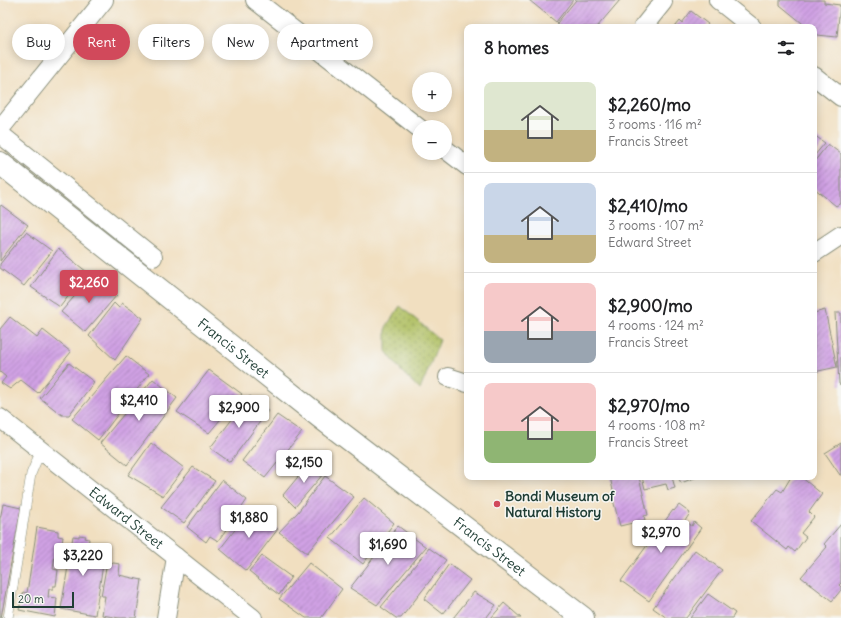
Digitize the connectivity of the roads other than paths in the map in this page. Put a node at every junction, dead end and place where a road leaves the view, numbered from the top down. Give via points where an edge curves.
1 (104, 0) edge
2 (255, 0) edge
3 (718, 0) edge
4 (663, 2) dead end
5 (645, 24) edge
6 (748, 24) edge
7 (817, 78) edge
8 (841, 97) edge
9 (412, 123) edge
10 (0, 129) edge
11 (0, 134) edge
12 (452, 154) edge
13 (0, 163) edge
14 (464, 164) edge
15 (841, 235) edge
16 (817, 251) edge
17 (153, 257) dead end
18 (448, 377) dead end
19 (464, 382) edge
20 (0, 418) edge
21 (41, 450) junction
22 (176, 557) junction
23 (8, 618) edge
24 (166, 618) edge
25 (253, 618) edge
26 (583, 618) edge

1 - 10 street
2 - 9 street
3 - 6 street
4 - 5 street
7 - 8 street
11 - 17 street
12 - 14 street
13 - 26 street, Francis Street via 320,417
15 - 16 street
18 - 19 street
20 - 21 street, Edward Street
21 - 22 street, Edward Street
21 - 23 lane via 31,474
22 - 24 street
22 - 25 street, Edward Street

